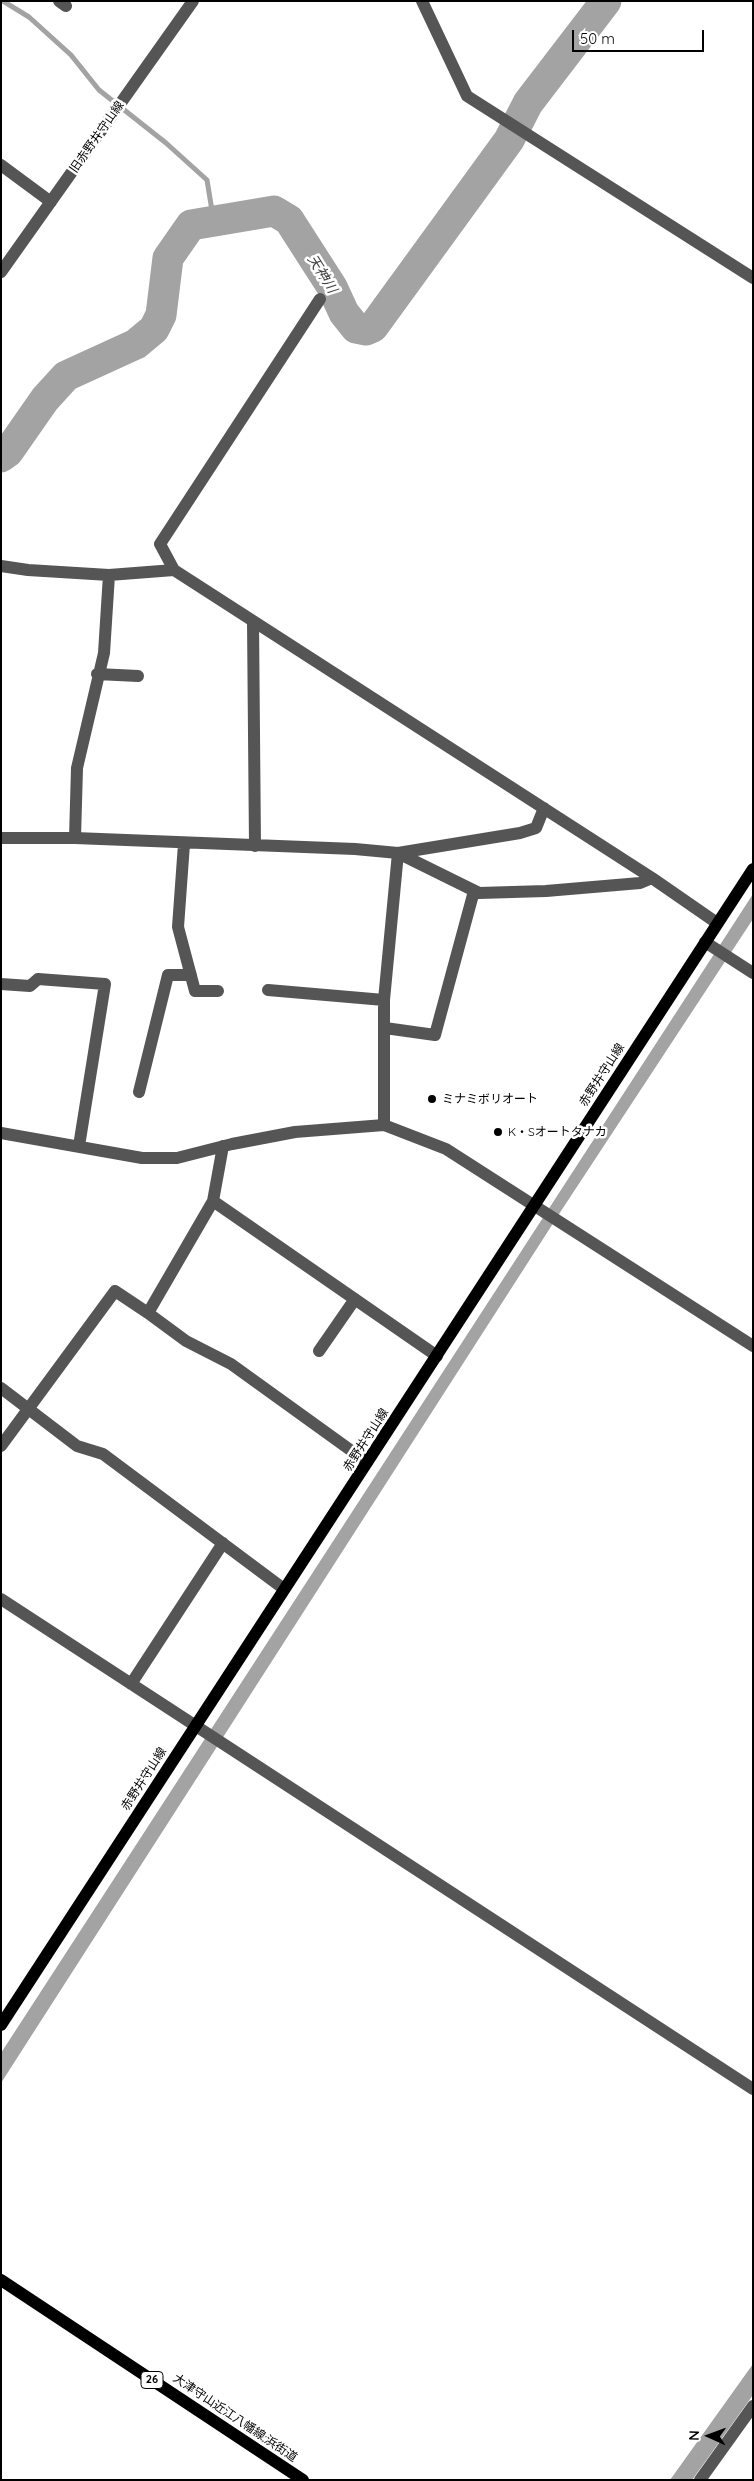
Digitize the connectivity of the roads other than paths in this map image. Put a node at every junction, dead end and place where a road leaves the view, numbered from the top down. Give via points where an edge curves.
1 (193, 1) edge
2 (422, 1) edge
3 (1, 165) edge
4 (51, 202) junction
5 (1, 272) edge
6 (753, 278) edge
7 (320, 299) dead end
8 (1, 566) edge
9 (174, 570) junction
10 (109, 575) junction
11 (253, 621) junction
12 (97, 674) junction
13 (138, 676) dead end
14 (544, 808) junction
15 (1, 838) edge
16 (75, 838) junction
17 (184, 844) junction
18 (255, 846) junction
19 (398, 853) junction
20 (753, 869) edge
21 (652, 878) junction
22 (474, 891) junction
23 (717, 923) junction
24 (705, 942) junction
25 (753, 973) edge
26 (191, 975) junction
27 (1, 984) edge
28 (268, 990) dead end
29 (218, 991) dead end
30 (384, 1000) junction
31 (385, 1028) junction
32 (139, 1092) dead end
33 (384, 1126) junction
34 (1, 1134) edge
35 (79, 1146) junction
36 (222, 1146) junction
37 (213, 1201) junction
38 (534, 1204) junction
39 (355, 1299) junction
40 (148, 1313) junction
41 (753, 1346) edge
42 (319, 1351) dead end
43 (437, 1356) junction
44 (1, 1388) edge
45 (29, 1409) junction
46 (1, 1446) edge
47 (367, 1462) junction
48 (223, 1543) junction
49 (284, 1589) junction
50 (1, 1599) edge
51 (131, 1684) junction
52 (195, 1726) junction
53 (1, 2025) edge
54 (753, 2089) edge
55 (1, 2280) edge
56 (753, 2406) edge
57 (303, 2480) edge
58 (700, 2480) edge

1 - 4 street, 旧赤野井守山線
2 - 6 street via 467,96
3 - 4 street
4 - 5 street, 旧赤野井守山線
7 - 9 street via 160,544
8 - 10 street
9 - 10 street
9 - 11 street
10 - 12 street via 104,653
11 - 14 street
11 - 18 street
12 - 13 street
12 - 16 street via 77,768
14 - 19 street via 536,828 520,833
14 - 21 street
15 - 16 street
16 - 17 street
17 - 18 street
17 - 26 street via 178,927
18 - 19 street
19 - 22 street
19 - 30 street
20 - 23 main road, 赤野井守山線
21 - 22 street via 640,883 546,891
21 - 23 street
22 - 31 street via 435,1035
23 - 24 main road, 赤野井守山線
24 - 25 street
24 - 38 main road, 赤野井守山線
26 - 29 street via 195,991
26 - 32 street via 168,975
27 - 35 street via 30,986 38,979 105,984
28 - 30 street
30 - 31 street
31 - 33 street
33 - 36 street via 295,1132
33 - 38 street via 446,1149
34 - 35 street
35 - 36 street via 142,1158 176,1158
36 - 37 street
37 - 39 street
37 - 40 street
38 - 41 street
38 - 43 main road, 赤野井守山線
39 - 42 street
39 - 43 street
40 - 45 street via 115,1291
40 - 47 street via 186,1341 231,1364
43 - 47 main road, 赤野井守山線
44 - 45 street
45 - 46 street
45 - 48 street via 77,1446 103,1454
47 - 49 main road, 赤野井守山線
48 - 49 street
48 - 51 street
49 - 52 main road, 赤野井守山線
50 - 51 street
51 - 52 street
52 - 53 main road, 赤野井守山線
52 - 54 street
55 - 57 main road, 大津守山近江八幡線;浜街道 / 26
56 - 58 street

